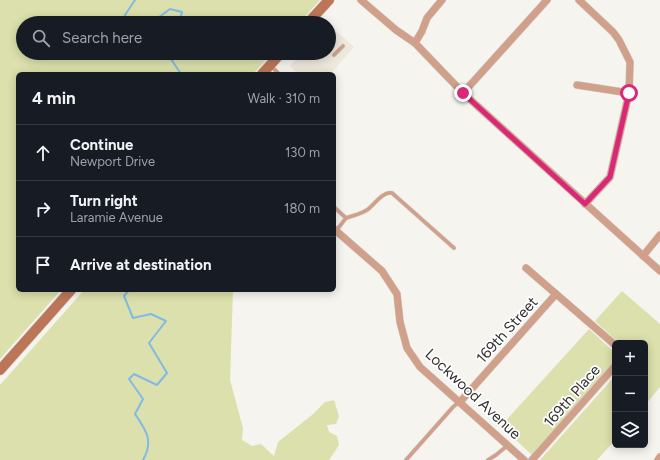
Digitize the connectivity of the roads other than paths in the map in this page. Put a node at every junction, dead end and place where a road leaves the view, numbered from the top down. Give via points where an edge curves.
1 (328, 0) edge
2 (361, 0) edge
3 (442, 0) edge
4 (547, 0) edge
5 (579, 0) edge
6 (314, 16) edge
7 (415, 43) junction
8 (343, 46) dead end
9 (336, 53) edge
10 (275, 60) edge
11 (270, 65) junction
12 (264, 72) edge
13 (277, 72) edge
14 (577, 85) dead end
15 (463, 93) junction
16 (629, 93) junction
17 (585, 204) junction
18 (336, 209) edge
19 (346, 218) junction
20 (336, 229) edge
21 (336, 231) edge
22 (660, 235) edge
23 (454, 248) dead end
24 (643, 256) junction
25 (526, 268) dead end
26 (660, 271) edge
27 (69, 292) edge
28 (556, 294) junction
29 (612, 342) edge
30 (612, 369) edge
31 (0, 370) edge
32 (460, 402) junction
33 (508, 444) junction
34 (660, 457) edge
35 (406, 460) edge
36 (488, 460) edge
37 (524, 460) edge
38 (532, 460) edge
39 (658, 460) edge

1 - 6 main road
2 - 7 street
3 - 7 street via 427,18
4 - 15 street
5 - 16 street via 619,40 630,62
7 - 15 street
8 - 9 lane
10 - 11 main road
11 - 12 main road
11 - 13 lane
14 - 16 street
15 - 17 street
16 - 17 street via 610,177
17 - 24 street
18 - 19 lane
19 - 20 lane
19 - 23 lane via 367,209 389,192
21 - 32 street, Lockwood Avenue via 388,279 397,294 400,322 407,348 420,367
22 - 24 street
24 - 26 street
25 - 28 street
27 - 31 main road
28 - 29 street
28 - 32 street, 169th Street
30 - 38 street, 169th Place
32 - 33 street, Lockwood Avenue
32 - 35 lane
33 - 36 lane
33 - 37 street, Lockwood Avenue
34 - 39 street

